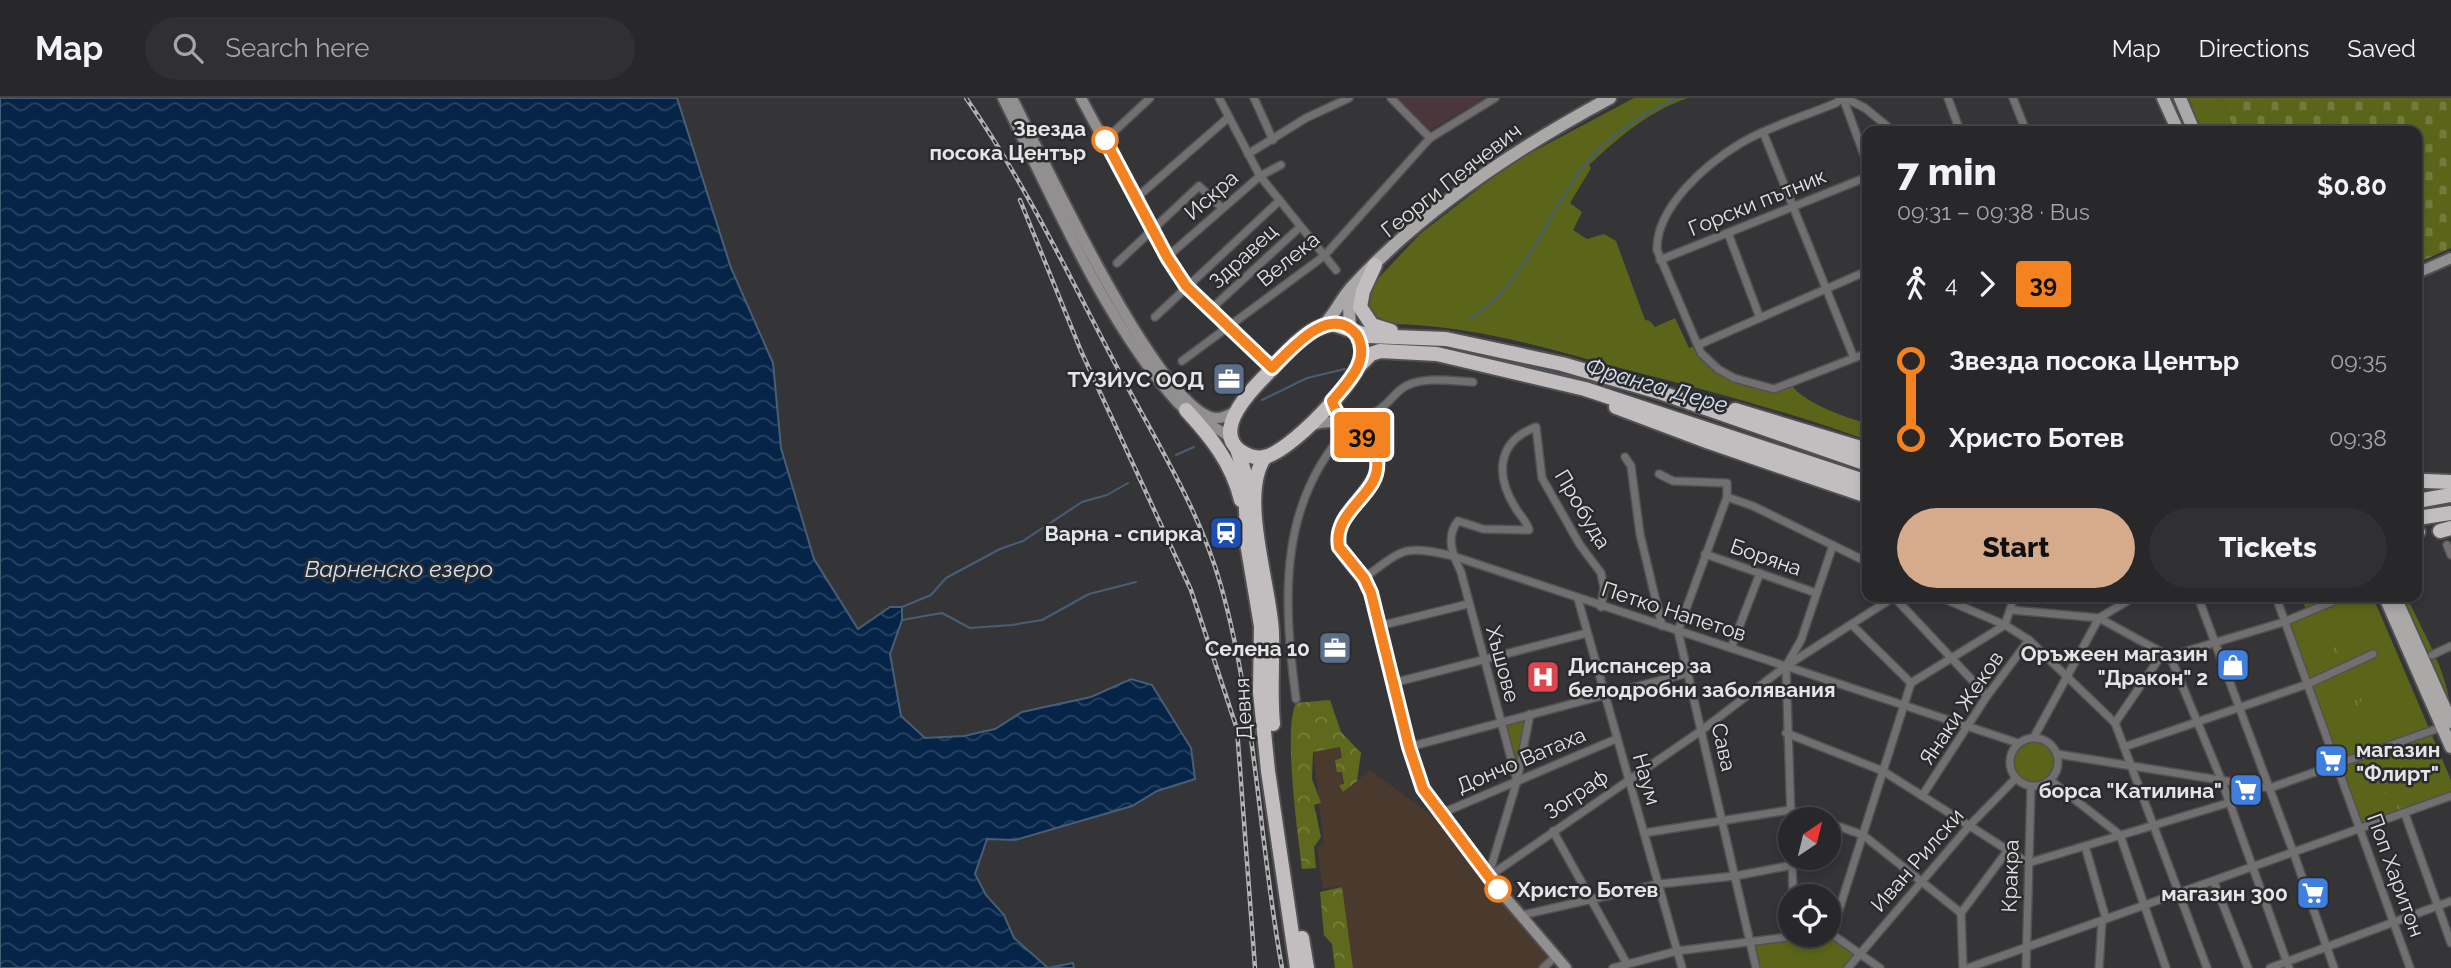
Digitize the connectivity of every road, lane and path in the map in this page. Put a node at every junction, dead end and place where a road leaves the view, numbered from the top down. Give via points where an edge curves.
1 (1003, 98) edge
2 (1012, 98) edge
3 (1080, 98) edge
4 (1150, 98) edge
5 (1219, 98) edge
6 (1254, 98) edge
7 (1349, 98) edge
8 (1391, 98) edge
9 (1495, 98) edge
10 (1610, 98) edge
11 (1843, 98) edge
12 (1948, 98) edge
13 (2013, 98) edge
14 (2164, 98) edge
15 (2180, 98) edge
16 (1338, 100) edge
17 (1229, 117) junction
18 (1887, 126) edge
19 (1958, 126) edge
20 (2024, 126) edge
21 (2176, 126) edge
22 (2192, 126) edge
23 (1763, 132) junction
24 (1430, 138) junction
25 (1105, 140) junction
26 (1273, 140) junction
27 (1862, 149) edge
28 (1248, 154) junction
29 (1281, 164) dead end
30 (1261, 176) junction
31 (1862, 179) edge
32 (1135, 200) junction
33 (1279, 201) junction
34 (1793, 206) junction
35 (1222, 208) junction
36 (1300, 227) junction
37 (1152, 230) junction
38 (1728, 233) junction
39 (1324, 256) junction
40 (1167, 257) junction
41 (2451, 258) edge
42 (1660, 260) junction
43 (1117, 263) dead end
44 (1375, 265) junction
45 (1336, 270) dead end
46 (2422, 271) edge
47 (1862, 273) edge
48 (1358, 281) junction
49 (1186, 286) junction
50 (1826, 289) junction
51 (1210, 310) junction
52 (1154, 317) dead end
53 (1760, 318) junction
54 (1324, 325) junction
55 (1229, 327) junction
56 (1352, 330) junction
57 (1416, 335) junction
58 (1698, 345) junction
59 (1862, 355) edge
60 (1854, 358) junction
61 (1182, 361) dead end
62 (1359, 366) junction
63 (1272, 368) junction
64 (1473, 382) dead end
65 (1560, 383) junction
66 (1659, 392) junction
67 (1332, 401) junction
68 (1239, 409) junction
69 (1185, 410) junction
70 (1309, 425) junction
71 (1347, 425) junction
72 (1234, 444) junction
73 (1862, 448) edge
74 (1265, 457) junction
75 (1625, 457) dead end
76 (1862, 462) edge
77 (1658, 474) dead end
78 (2451, 474) edge
79 (1862, 480) edge
80 (2422, 481) edge
81 (2422, 482) edge
82 (2451, 482) edge
83 (1862, 494) edge
84 (2451, 495) edge
85 (1727, 497) junction
86 (2422, 500) edge
87 (2451, 513) edge
88 (2422, 527) edge
89 (2422, 529) edge
90 (2447, 530) edge
91 (1247, 531) junction
92 (1833, 545) junction
93 (2447, 545) dead end
94 (1705, 554) junction
95 (2451, 555) edge
96 (1453, 556) junction
97 (1862, 560) edge
98 (1760, 573) junction
99 (1364, 578) junction
100 (1816, 593) junction
101 (1578, 599) junction
102 (1887, 602) edge
103 (1899, 602) edge
104 (1952, 602) edge
105 (2013, 602) edge
106 (2126, 602) edge
107 (2199, 602) edge
108 (2278, 602) edge
109 (2331, 602) edge
110 (2395, 602) edge
111 (1468, 604) junction
112 (1601, 607) junction
113 (2012, 610) junction
114 (2099, 618) junction
115 (2284, 622) junction
116 (1853, 625) junction
117 (2005, 625) junction
118 (1379, 626) junction
119 (1662, 626) junction
120 (1678, 631) junction
121 (1587, 634) junction
122 (2029, 640) junction
123 (2215, 642) junction
124 (2451, 646) edge
125 (1731, 648) junction
126 (2373, 654) dead end
127 (2166, 655) junction
128 (2432, 655) dead end
129 (1951, 658) junction
130 (1484, 660) junction
131 (1786, 666) junction
132 (1688, 673) junction
133 (2068, 676) junction
134 (1393, 683) junction
135 (1911, 683) junction
136 (2308, 684) junction
137 (1987, 696) junction
138 (1605, 697) junction
139 (1296, 699) dead end
140 (1902, 706) junction
141 (2240, 709) junction
142 (1530, 715) junction
143 (1500, 722) junction
144 (2115, 723) junction
145 (2198, 724) junction
146 (2447, 725) edge
147 (1967, 728) junction
148 (1702, 730) junction
149 (1786, 733) junction
150 (2034, 737) junction
151 (1616, 738) junction
152 (2018, 743) junction
153 (1409, 747) junction
154 (2124, 747) junction
155 (2451, 747) edge
156 (2057, 754) junction
157 (2337, 764) junction
158 (2130, 765) junction
159 (1883, 771) junction
160 (2016, 778) junction
161 (2221, 779) junction
162 (1629, 780) junction
163 (2050, 780) junction
164 (1517, 781) junction
165 (2031, 786) junction
166 (2270, 788) junction
167 (1922, 796) junction
168 (2451, 796) edge
169 (2228, 803) junction
170 (1790, 807) edge
171 (1778, 812) edge
172 (1439, 814) junction
173 (2405, 814) junction
174 (1723, 821) junction
175 (2153, 824) junction
176 (1970, 825) junction
177 (1841, 827) edge
178 (2361, 830) junction
179 (1553, 831) junction
180 (1644, 833) junction
181 (1863, 835) junction
182 (2120, 835) junction
183 (2085, 846) junction
184 (2008, 850) junction
185 (2294, 854) junction
186 (2028, 863) junction
187 (1778, 865) edge
188 (2252, 868) junction
189 (1735, 876) junction
190 (1488, 877) junction
191 (1922, 881) junction
192 (2214, 882) junction
193 (1658, 884) junction
194 (2179, 894) junction
195 (1592, 901) junction
196 (2451, 901) edge
197 (1841, 902) edge
198 (2144, 906) junction
199 (2437, 907) junction
200 (1961, 914) junction
201 (1522, 915) junction
202 (2104, 920) junction
203 (2395, 922) junction
204 (1778, 938) edge
205 (1841, 939) edge
206 (1750, 941) junction
207 (2451, 943) edge
208 (2026, 947) junction
209 (2326, 947) junction
210 (1677, 951) junction
211 (1860, 953) junction
212 (1556, 956) junction
213 (1627, 964) junction
214 (2288, 965) edge
215 (1297, 968) edge
216 (1307, 968) edge
217 (1543, 968) edge
218 (1566, 968) edge
219 (1613, 968) edge
220 (1682, 968) edge
221 (1756, 968) edge
222 (1848, 968) edge
223 (1880, 968) edge
224 (1965, 968) edge
225 (2026, 968) edge
226 (2099, 968) edge
227 (2166, 968) edge
228 (2207, 968) edge
229 (2248, 968) edge
230 (2270, 968) edge
231 (2333, 968) edge
232 (2410, 968) edge

1 - 69 street via 1124,328
2 - 68 street via 1089,250 1164,373 1187,400 1212,417 1222,418
3 - 25 street
4 - 25 street
5 - 17 street
6 - 26 street
7 - 16 street
8 - 24 street
9 - 24 street, Велека
10 - 44 main road, Георги Пеячевич via 1510,157
11 - 18 street
11 - 23 street
11 - 27 street
12 - 19 street
13 - 20 street
14 - 21 main road
15 - 22 main road
16 - 26 street
17 - 28 street
17 - 32 street
23 - 34 street
23 - 42 street via 1734,148 1676,198 1657,236
24 - 39 street, Велека
25 - 32 street
26 - 28 street
28 - 30 street
29 - 30 street, Искра
30 - 33 street
30 - 35 street, Искра
31 - 34 street, Горски пътник
32 - 37 street
33 - 36 street
33 - 49 street
34 - 38 street, Горски пътник
34 - 50 street
35 - 37 street via 1199,186
35 - 40 street, Искра
36 - 39 street
36 - 51 street, Здравец
37 - 40 street
37 - 43 street
38 - 42 street, Горски пътник
38 - 53 street
39 - 45 street
39 - 55 street, Велека
40 - 49 street
41 - 46 street
42 - 58 street
44 - 48 main road, Георги Пеячевич
44 - 57 highway via 1362,296 1364,316 1378,328
47 - 50 street
48 - 54 main road, Георги Пеячевич
48 - 56 main road via 1350,300
49 - 51 street
49 - 52 street
50 - 53 street
50 - 60 street
51 - 55 street
53 - 58 street
54 - 56 highway via 1339,324
54 - 63 highway
55 - 61 street, Велека
55 - 63 street
56 - 57 highway via 1375,337
56 - 62 highway via 1362,345
57 - 66 highway via 1562,364
58 - 60 street via 1718,369 1774,389
59 - 60 street
62 - 65 highway via 1375,353 1415,352
62 - 67 highway
63 - 68 highway
64 - 71 street via 1419,382 1401,388 1392,400
65 - 79 highway
65 - 83 highway via 1650,421
66 - 73 highway via 1765,417
66 - 76 highway
67 - 70 highway
67 - 71 street
68 - 72 highway via 1232,424
69 - 72 street
69 - 91 highway via 1225,458
70 - 71 street via 1327,421
70 - 74 highway
71 - 99 street via 1371,445 1377,465 1372,482 1340,524 1338,539 1342,552
71 - 139 street via 1299,506 1290,559
72 - 74 highway via 1246,455
72 - 91 highway, Девня via 1245,474
74 - 216 highway, Девня via 1255,480 1272,633 1271,704
75 - 119 street via 1631,466 1640,534
77 - 85 street via 1673,481 1727,484
78 - 80 street
81 - 82 highway
84 - 86 highway
85 - 92 street
85 - 94 street
87 - 88 highway
89 - 90 street
91 - 215 highway, Девня via 1261,626 1260,692 1268,771
92 - 97 street
92 - 100 street
93 - 95 street
94 - 98 street, Боряна
94 - 120 street
96 - 99 street, Петко Напетов via 1403,550
96 - 101 street, Петко Напетов
96 - 111 street, Хъшове
96 - 112 street, Прoбудa via 1452,534 1458,521 1483,529 1529,530 1507,493 1500,470 1506,447 1536,427 1542,478 1601,573
98 - 100 street, Боряна
98 - 125 street
99 - 118 street
100 - 131 street via 1801,640
101 - 112 street, Петко Напетов
101 - 121 street, Наум
102 - 116 street, Зограф
103 - 129 street
104 - 117 street
105 - 113 street
106 - 114 street
107 - 123 street
108 - 115 street, Поп Харитон
109 - 115 street
110 - 146 main road
111 - 118 street
111 - 130 street, Хъшове
112 - 119 street, Петко Напетов
113 - 114 street
113 - 117 street
114 - 127 street
114 - 133 street
115 - 123 street
115 - 136 street, Поп Харитон
116 - 131 street, Зограф
116 - 135 street
117 - 122 street
117 - 129 street
118 - 134 street
119 - 120 street, Петко Напетов
120 - 125 street, Петко Напетов
120 - 132 street, Сава
121 - 130 street
121 - 138 street, Наум
122 - 133 street
122 - 137 street, Янаки Жеков
123 - 127 street
123 - 141 street
124 - 128 street
125 - 131 street, Петко Напетов
126 - 136 street
127 - 144 street
127 - 145 street
129 - 135 street
129 - 137 street
130 - 134 street
130 - 143 street, Хъшове
131 - 140 street, Петко Напетов
131 - 148 street, Зограф
131 - 149 street
132 - 138 street
132 - 148 street, Сава
133 - 144 street
133 - 150 street
134 - 153 street
135 - 140 street
136 - 141 street
136 - 157 street, Поп Харитон
137 - 147 street, Янаки Жеков
138 - 142 street
138 - 151 street, Наум
140 - 147 street, Петко Напетов
140 - 159 street
141 - 145 street
141 - 166 street
142 - 143 street
142 - 164 street
143 - 153 street
143 - 164 street, Хъшове
144 - 154 street
145 - 154 street
145 - 161 street
146 - 155 main road
146 - 157 street
147 - 152 street, Петко Напетов
147 - 167 street, Янаки Жеков
148 - 162 street, Зограф
148 - 174 street, Сава
149 - 159 street
149 - 170 street
150 - 152 street
150 - 156 street via 2048,742
151 - 162 street, Наум
151 - 164 street, Дончо Ватаха
152 - 160 street via 2010,756
153 - 172 street via 1423,789
154 - 158 street
156 - 158 street
156 - 163 street via 2057,770
157 - 166 street
157 - 178 street, Поп Харитон
158 - 161 street
158 - 175 street
159 - 167 street
159 - 181 street
160 - 165 street
160 - 176 street, Иван Рилски
161 - 166 street
161 - 169 street
162 - 179 street, Зограф
162 - 180 street, Наум
163 - 165 street
163 - 182 street
164 - 172 street, Дончо Ватаха
164 - 190 street
165 - 186 street, Кракра
166 - 185 street
167 - 176 street
168 - 173 street
169 - 175 street
169 - 188 street
171 - 174 street
172 - 190 street
173 - 178 street
173 - 199 street
174 - 180 street
174 - 189 street, Сава
175 - 182 street
175 - 194 street
176 - 184 street
176 - 191 street, Иван Рилски
177 - 181 street
178 - 185 street
178 - 203 street, Поп Харитон
179 - 190 street, Зограф
179 - 195 street
180 - 193 street, Наум
181 - 191 street
181 - 197 street
182 - 183 street
182 - 198 street
183 - 186 street
183 - 202 street
184 - 186 street
184 - 200 street
185 - 188 street
185 - 209 street
186 - 208 street, Кракра
187 - 189 street
188 - 192 street
188 - 214 street
189 - 193 street
189 - 206 street, Сава
190 - 201 street
191 - 200 street
191 - 211 street, Иван Рилски
192 - 194 street
192 - 229 street
193 - 195 street
193 - 210 street, Наум
194 - 198 street
194 - 228 street
195 - 201 street
195 - 213 street
196 - 199 street
198 - 202 street
198 - 227 street
199 - 203 street
199 - 207 street
200 - 224 street
201 - 212 street
202 - 208 street
202 - 226 street
203 - 209 street
203 - 232 street, Поп Харитон
204 - 206 street
205 - 211 street
206 - 210 street
206 - 221 street, Сава
208 - 224 street
208 - 225 street, Кракра
209 - 214 street
209 - 231 street
210 - 213 street
210 - 220 street, Наум
211 - 222 street, Иван Рилски
211 - 223 street
212 - 217 street
212 - 218 street
213 - 219 street
214 - 230 street

